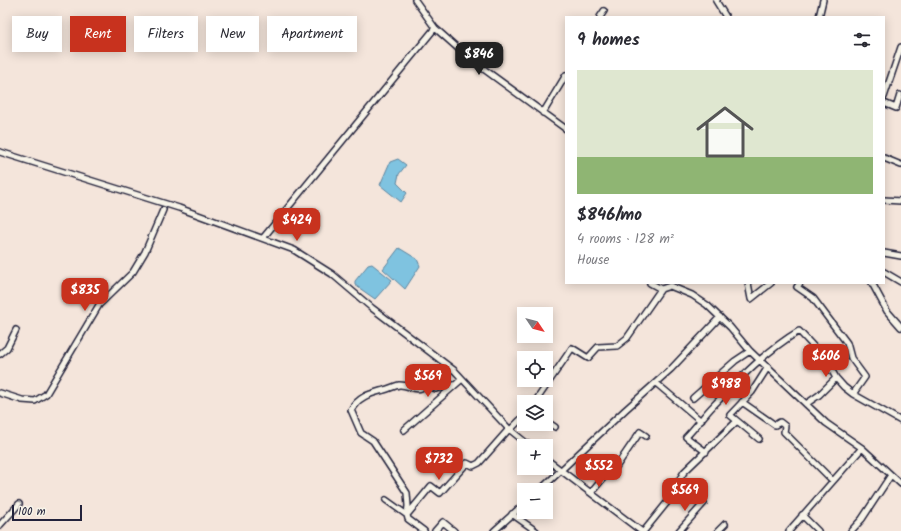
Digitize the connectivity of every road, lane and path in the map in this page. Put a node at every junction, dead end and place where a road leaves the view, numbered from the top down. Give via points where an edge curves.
1 (415, 0) edge
2 (717, 0) edge
3 (823, 0) edge
4 (604, 11) dead end
5 (601, 16) edge
6 (725, 16) edge
7 (819, 16) edge
8 (435, 28) junction
9 (901, 47) edge
10 (895, 66) junction
11 (901, 68) edge
12 (565, 77) edge
13 (885, 94) edge
14 (900, 96) edge
15 (885, 103) edge
16 (544, 113) junction
17 (565, 128) edge
18 (0, 152) edge
19 (885, 158) edge
20 (901, 165) edge
21 (885, 200) edge
22 (901, 201) edge
23 (163, 210) dead end
24 (263, 238) junction
25 (885, 253) edge
26 (901, 256) edge
27 (885, 273) edge
28 (901, 282) edge
29 (652, 284) edge
30 (748, 284) edge
31 (771, 284) edge
32 (799, 284) edge
33 (873, 284) edge
34 (660, 289) junction
35 (720, 317) junction
36 (901, 327) edge
37 (16, 330) dead end
38 (750, 350) junction
39 (0, 354) edge
40 (759, 359) junction
41 (768, 368) junction
42 (836, 378) junction
43 (462, 379) junction
44 (656, 383) junction
45 (456, 385) junction
46 (0, 393) edge
47 (853, 394) junction
48 (540, 395) edge
49 (693, 398) dead end
50 (742, 402) junction
51 (806, 404) junction
52 (702, 421) junction
53 (737, 422) junction
54 (901, 422) edge
55 (517, 423) edge
56 (404, 430) dead end
57 (510, 430) junction
58 (646, 436) dead end
59 (521, 439) edge
60 (759, 439) dead end
61 (862, 448) junction
62 (706, 452) junction
63 (553, 464) edge
64 (560, 470) junction
65 (891, 475) junction
66 (833, 481) junction
67 (547, 483) edge
68 (901, 484) edge
69 (591, 493) junction
70 (386, 500) dead end
71 (704, 503) dead end
72 (19, 504) dead end
73 (517, 510) edge
74 (512, 514) junction
75 (407, 515) junction
76 (802, 515) junction
77 (725, 524) dead end
78 (0, 525) edge
79 (424, 531) edge
80 (435, 531) edge
81 (454, 531) edge
82 (494, 531) edge
83 (536, 531) edge
84 (641, 531) edge
85 (644, 531) edge
86 (679, 531) edge
87 (718, 531) edge
88 (789, 531) edge
89 (818, 531) edge
90 (851, 531) edge

1 - 8 street
2 - 6 street
3 - 7 street
4 - 5 street
8 - 16 street via 470,59
8 - 24 street
9 - 10 street
10 - 11 street
10 - 13 street
12 - 16 street
14 - 15 street via 896,108
16 - 17 street
18 - 24 street via 179,208
19 - 20 street
21 - 22 street
23 - 46 street via 146,252 133,272 98,305 46,394 35,401
24 - 43 street via 294,250 332,274
25 - 26 street
27 - 28 street
29 - 34 street
30 - 31 street via 751,299
32 - 47 street via 797,287 813,298 847,343 851,358 865,377
33 - 36 street via 888,312
34 - 35 street via 670,286 692,295
34 - 48 street via 628,338 617,346 598,347 588,358 572,348
35 - 38 street
35 - 44 street
37 - 39 street via 7,348
38 - 40 street
38 - 49 street
40 - 41 street
40 - 42 street via 799,331 826,360
40 - 52 street
41 - 50 street
41 - 51 street
42 - 47 street
42 - 51 street
43 - 45 street
43 - 57 street
44 - 52 street
44 - 64 street
45 - 56 street
45 - 75 street via 436,389 425,385 416,390 400,385 368,393 351,410 361,433 373,441 407,493
47 - 54 street
50 - 53 street via 730,415
50 - 66 street via 775,425 780,422 785,426 784,432
51 - 61 street via 826,423
52 - 62 street via 686,438
53 - 60 street
53 - 62 street
55 - 57 street
57 - 59 street
57 - 75 street via 479,463 473,466 467,463 440,493 431,486
58 - 69 street via 640,432 612,473 608,471
61 - 65 street
61 - 66 street
62 - 85 street via 684,472 678,482 682,484
63 - 64 street
64 - 67 street
64 - 69 street
65 - 68 street
65 - 90 street
66 - 76 street
69 - 84 street
70 - 75 street
71 - 86 street
72 - 78 street
73 - 74 street
74 - 82 street
74 - 83 street
75 - 79 street via 408,519
76 - 88 street
76 - 89 street
77 - 87 street
80 - 81 street via 444,522

